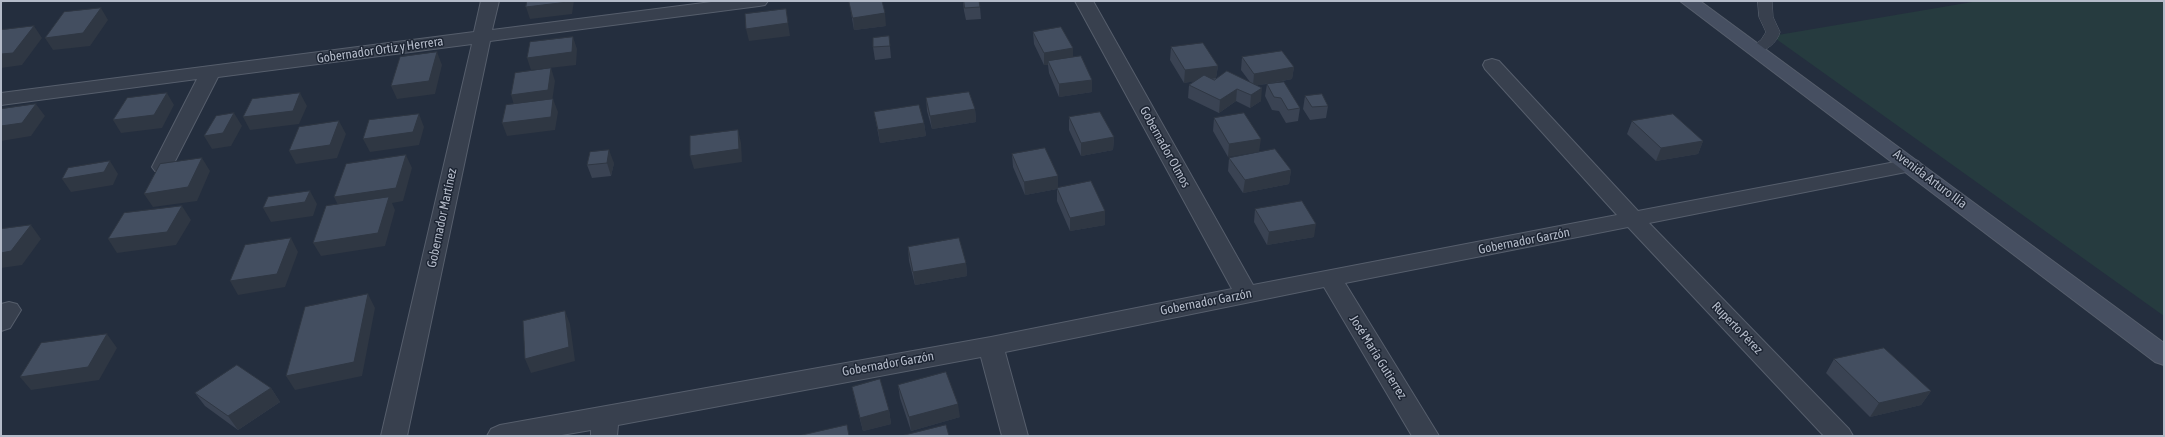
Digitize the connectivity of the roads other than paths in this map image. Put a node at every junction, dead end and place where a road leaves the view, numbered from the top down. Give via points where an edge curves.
1 (490, 1) edge
2 (759, 1) edge
3 (1084, 1) edge
4 (1766, 1) edge
5 (1692, 2) edge
6 (482, 37) junction
7 (1755, 49) junction
8 (1492, 65) dead end
9 (210, 73) junction
10 (1, 99) edge
11 (1911, 165) junction
12 (162, 167) edge
13 (1634, 220) junction
14 (1330, 278) junction
15 (1247, 294) junction
16 (990, 346) junction
17 (2164, 356) edge
18 (605, 426) edge
19 (394, 436) edge
20 (500, 436) edge
21 (1015, 436) edge
22 (1426, 436) edge
23 (1840, 436) edge

1 - 6 street, Gobernador Martínez
2 - 6 street, Gobernador Ortiz y Herrera
3 - 15 street, Gobernador Olmos
4 - 7 lane via 1764,17 1773,27 1773,32 1768,42
5 - 7 main road, Avenida Arturo Ilía
6 - 9 street, Gobernador Ortiz y Herrera
6 - 19 street, Gobernador Martínez
7 - 11 main road, Avenida Arturo Ilía
8 - 13 street, Ruperto Pérez
9 - 10 street, Gobernador Ortiz y Herrera
9 - 12 street
11 - 13 street, Gobernador Garzón
11 - 17 main road, Avenida Arturo Ilía
13 - 14 street, Gobernador Garzón
13 - 23 street, Ruperto Pérez
14 - 15 street, Gobernador Garzón
14 - 22 street, José María Gutierrez
15 - 16 street, Gobernador Garzón
16 - 18 street, Gobernador Garzón
16 - 21 street
18 - 20 street, Gobernador Garzón

